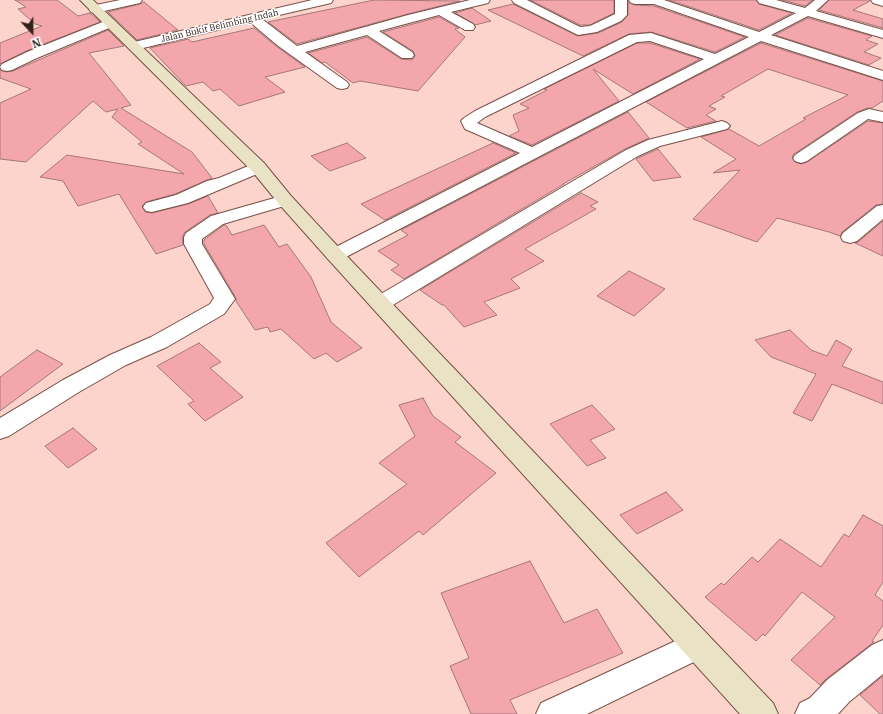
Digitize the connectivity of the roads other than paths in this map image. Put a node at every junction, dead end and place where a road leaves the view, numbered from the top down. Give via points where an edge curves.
1 (136, 0) edge
2 (298, 0) edge
3 (327, 0) edge
4 (484, 0) edge
5 (518, 0) edge
6 (621, 0) edge
7 (635, 0) edge
8 (763, 0) edge
9 (822, 0) edge
10 (877, 0) edge
11 (655, 1) edge
12 (883, 2) edge
13 (97, 10) edge
14 (442, 12) junction
15 (807, 12) junction
16 (254, 19) junction
17 (469, 27) dead end
18 (368, 30) junction
19 (883, 34) edge
20 (760, 36) junction
21 (132, 43) junction
22 (295, 51) junction
23 (407, 55) dead end
24 (716, 59) junction
25 (7, 67) dead end
26 (883, 76) edge
27 (342, 85) dead end
28 (883, 117) edge
29 (722, 126) dead end
30 (534, 153) junction
31 (801, 158) dead end
32 (258, 167) junction
33 (285, 200) junction
34 (152, 207) dead end
35 (883, 210) edge
36 (850, 237) dead end
37 (335, 254) junction
38 (381, 303) junction
39 (0, 430) edge
40 (697, 645) junction
41 (883, 655) edge
42 (552, 714) edge
43 (762, 714) edge
44 (811, 714) edge

1 - 13 street
2 - 21 street, Jalan Bukit Belimbing Indah
3 - 16 street, Jalan Bukit Belimbing Indah
4 - 14 street
5 - 6 street via 578,31 593,29 618,18 622,12
7 - 11 street
8 - 15 street
9 - 15 street
10 - 12 street
11 - 20 street
13 - 21 street
13 - 25 street via 32,55
14 - 17 street
14 - 18 street
15 - 19 street
15 - 20 street
16 - 21 street, Jalan Bukit Belimbing Indah
16 - 22 street
18 - 22 street
18 - 23 street
20 - 24 street
20 - 26 street
21 - 32 street
22 - 27 street
24 - 30 street
24 - 30 street via 651,37 634,38 469,121 470,126
28 - 31 street via 868,114 863,116
29 - 38 street via 660,142 632,153
30 - 37 street
32 - 33 street
32 - 34 street via 182,199
33 - 37 street
33 - 39 street via 217,220 193,237 193,244 226,299 217,309 158,342 118,360
35 - 36 street
37 - 38 street
38 - 40 street
40 - 42 street
40 - 43 street
41 - 44 street via 838,691 821,709

